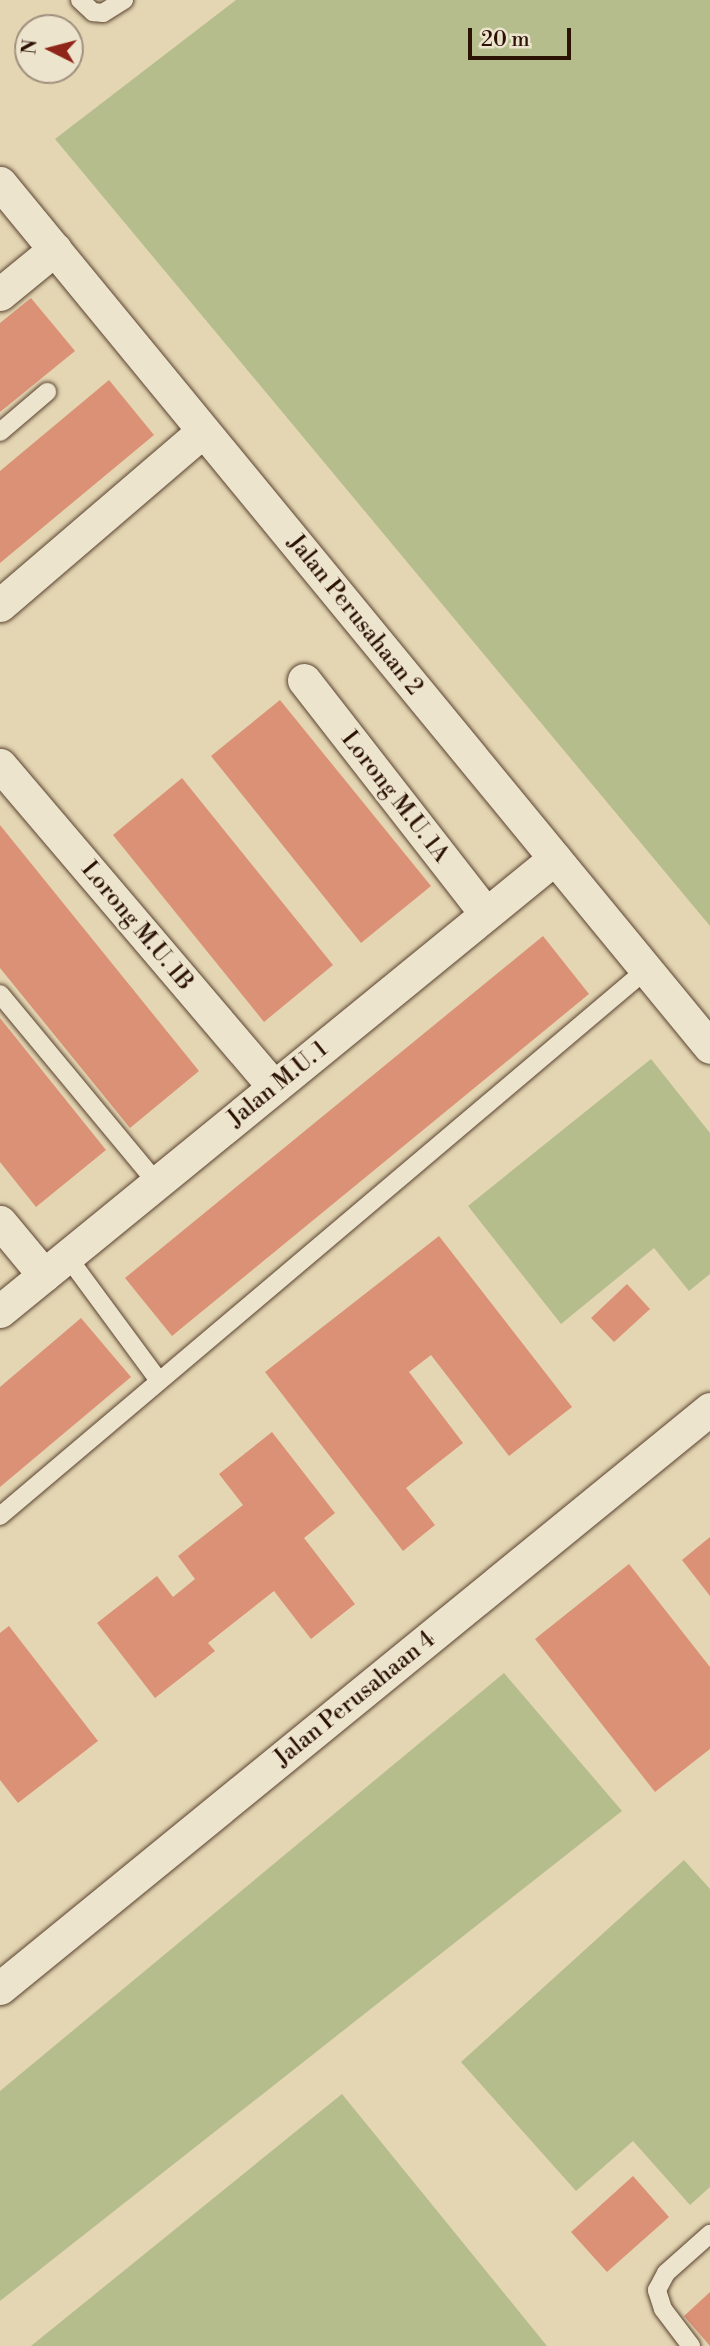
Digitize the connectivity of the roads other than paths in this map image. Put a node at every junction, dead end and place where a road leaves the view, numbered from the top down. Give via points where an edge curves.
1 (80, 0) edge
2 (124, 0) edge
3 (0, 183) edge
4 (55, 249) junction
5 (0, 294) edge
6 (47, 392) dead end
7 (204, 430) junction
8 (0, 432) edge
9 (0, 605) edge
10 (304, 680) dead end
11 (0, 765) edge
12 (555, 858) junction
13 (486, 914) junction
14 (646, 970) junction
15 (0, 994) edge
16 (710, 1047) edge
17 (274, 1087) junction
18 (157, 1183) junction
19 (0, 1222) edge
20 (55, 1266) junction
21 (0, 1311) edge
22 (159, 1381) junction
23 (710, 1409) edge
24 (0, 1516) edge
25 (0, 1988) edge
26 (710, 2234) edge
27 (691, 2346) edge

1 - 2 lane via 93,12 103,13
3 - 4 street, Jalan Perusahaan 2
4 - 5 street
4 - 7 street, Jalan Perusahaan 2
6 - 8 lane
7 - 9 street
7 - 12 street, Jalan Perusahaan 2
10 - 13 street, Lorong M.U. 1A
11 - 17 street, Lorong M.U. 1B
12 - 13 street, Jalan M.U. 1
12 - 14 street, Jalan Perusahaan 2
13 - 17 street, Jalan M.U. 1
14 - 16 street, Jalan Perusahaan 2
14 - 22 lane
15 - 18 lane
17 - 18 street, Jalan M.U. 1
18 - 20 street, Jalan M.U. 1
19 - 20 street
20 - 21 street, Jalan M.U. 1
20 - 22 lane
22 - 24 lane
23 - 25 street, Jalan Perusahaan 4
26 - 27 lane via 666,2273 657,2290 663,2309

